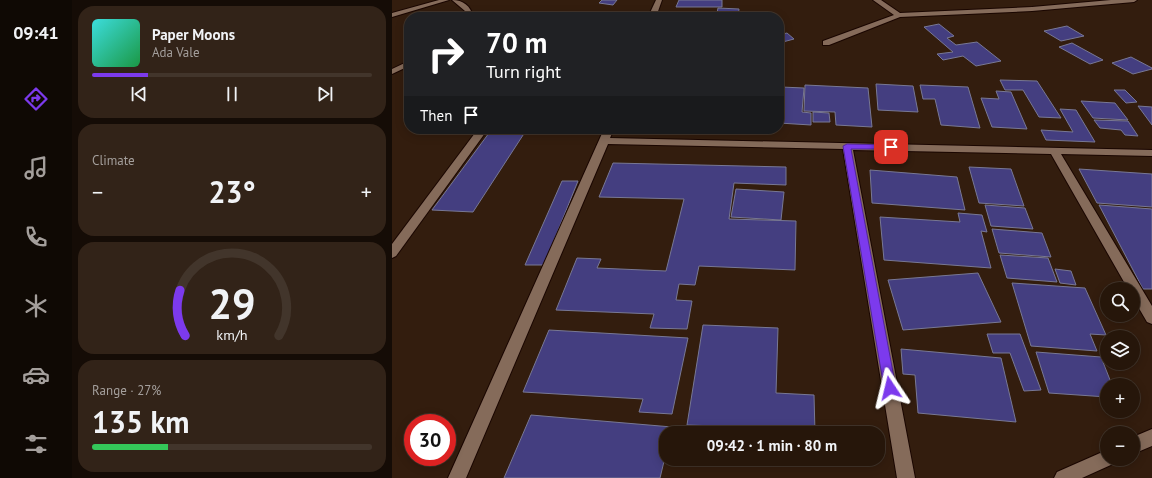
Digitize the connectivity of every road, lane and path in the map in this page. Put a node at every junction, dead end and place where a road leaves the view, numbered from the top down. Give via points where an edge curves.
1 (446, 0) edge
2 (455, 0) edge
3 (659, 0) edge
4 (876, 0) edge
5 (1134, 0) edge
6 (468, 12) edge
7 (654, 12) edge
8 (392, 15) edge
9 (899, 15) junction
10 (826, 43) dead end
11 (404, 66) edge
12 (392, 72) edge
13 (479, 134) edge
14 (607, 135) edge
15 (847, 146) junction
16 (1054, 150) junction
17 (1152, 153) edge
18 (392, 253) edge
19 (1152, 318) edge
20 (1152, 437) edge
21 (1140, 443) edge
22 (1100, 461) edge
23 (457, 478) edge
24 (906, 478) edge
25 (1063, 478) edge

1 - 8 street
2 - 6 street
3 - 7 street
4 - 9 street
5 - 9 street via 1032,9
9 - 10 street
11 - 12 street
13 - 18 street
14 - 15 street
14 - 23 street
15 - 16 street
15 - 24 street
16 - 17 street
16 - 19 street
20 - 21 street
22 - 25 street

